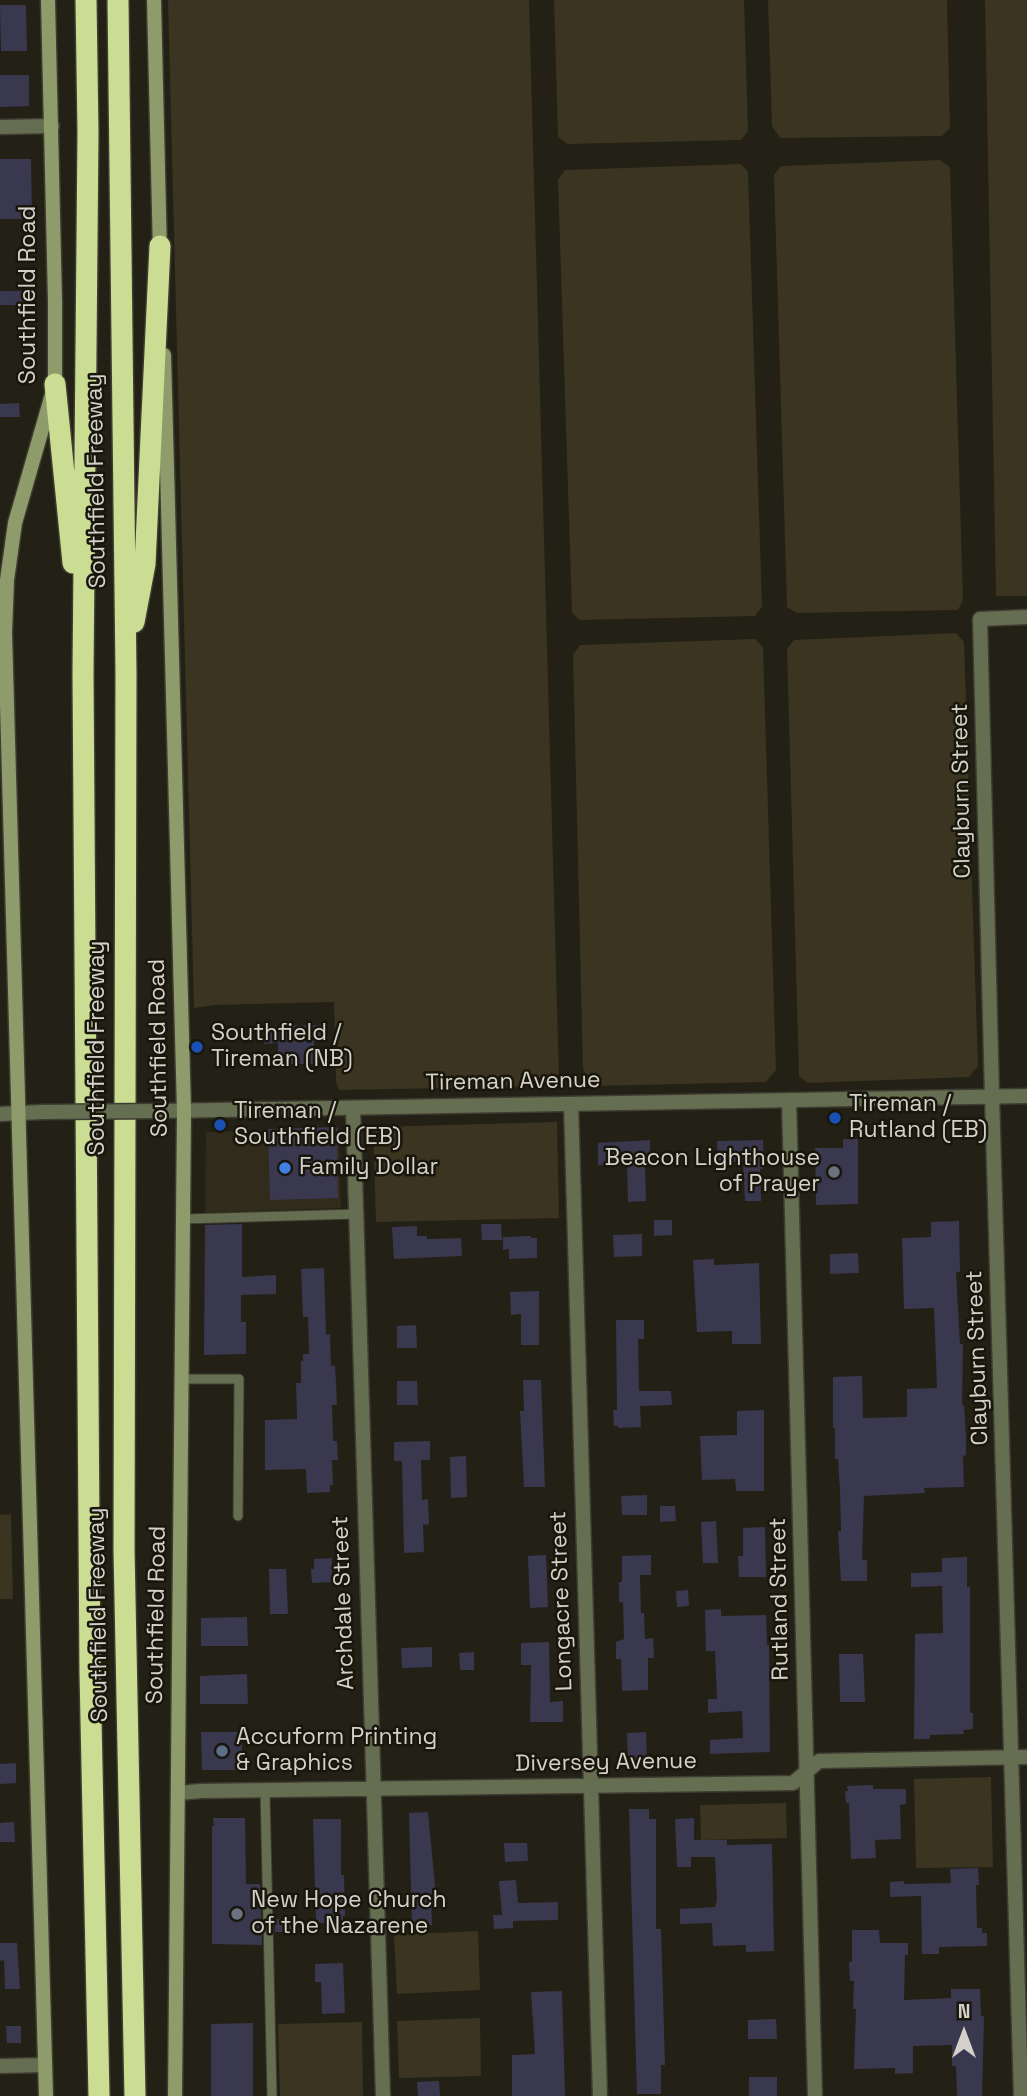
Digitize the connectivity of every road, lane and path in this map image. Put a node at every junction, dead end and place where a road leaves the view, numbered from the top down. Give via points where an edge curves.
1 (48, 0) edge
2 (86, 0) edge
3 (118, 0) edge
4 (154, 0) edge
5 (52, 126) junction
6 (0, 127) edge
7 (160, 246) junction
8 (55, 384) junction
9 (1027, 617) edge
10 (2, 633) edge
11 (83, 673) junction
12 (125, 673) junction
13 (992, 1096) junction
14 (1027, 1096) edge
15 (789, 1100) junction
16 (571, 1104) junction
17 (353, 1108) junction
18 (184, 1111) junction
19 (0, 1114) edge
20 (18, 1114) junction
21 (356, 1214) junction
22 (184, 1219) junction
23 (182, 1379) junction
24 (238, 1516) dead end
25 (1027, 1756) edge
26 (1012, 1757) junction
27 (807, 1772) junction
28 (591, 1787) junction
29 (373, 1790) junction
30 (265, 1791) junction
31 (178, 1793) junction
32 (134, 2050) junction
33 (45, 2065) junction
34 (0, 2066) edge
35 (46, 2096) edge
36 (99, 2096) edge
37 (135, 2096) edge
38 (141, 2096) edge
39 (175, 2096) edge
40 (272, 2096) edge
41 (383, 2096) edge
42 (600, 2096) edge
43 (815, 2096) edge
44 (1021, 2096) edge

1 - 5 main road, Southfield Road
2 - 11 highway, Southfield Freeway
3 - 12 highway, Southfield Freeway
4 - 7 main road, Southfield Road
5 - 6 street
5 - 8 main road, Southfield Road
7 - 12 highway via 145,564
7 - 18 main road, Southfield Road
8 - 10 main road, Southfield Road via 15,523
8 - 11 highway
9 - 13 street, Clayburn Street via 980,618
10 - 20 main road, Southfield Road
11 - 36 highway, Southfield Freeway via 89,1660
12 - 32 highway, Southfield Freeway via 124,1549
13 - 14 street, Tireman Avenue
13 - 15 street, Tireman Avenue
13 - 26 street, Clayburn Street
15 - 16 street, Tireman Avenue
15 - 27 street, Rutland Street
16 - 17 street, Tireman Avenue
16 - 28 street, Longacre Street
17 - 18 street, Tireman Avenue
17 - 21 street, Archdale Street
18 - 20 street, Tireman Avenue, bridge
18 - 22 main road, Southfield Road
19 - 20 street, Tireman Avenue
20 - 33 main road, Southfield Road
21 - 22 lane
21 - 29 street, Archdale Street
22 - 23 main road, Southfield Road
23 - 24 lane via 239,1379
23 - 31 main road, Southfield Road
25 - 26 street, Diversey Avenue
26 - 27 street, Diversey Avenue via 819,1761
26 - 44 street, Clayburn Street
27 - 28 street, Diversey Avenue via 793,1783
27 - 43 street, Rutland Street
28 - 29 street, Diversey Avenue
28 - 42 street, Longacre Street
29 - 30 street, Diversey Avenue
29 - 41 street, Archdale Street
30 - 31 street, Diversey Avenue
30 - 40 lane
31 - 39 main road, Southfield Road
32 - 37 highway, Southfield Freeway
32 - 38 highway
33 - 34 street
33 - 35 main road, Southfield Road

